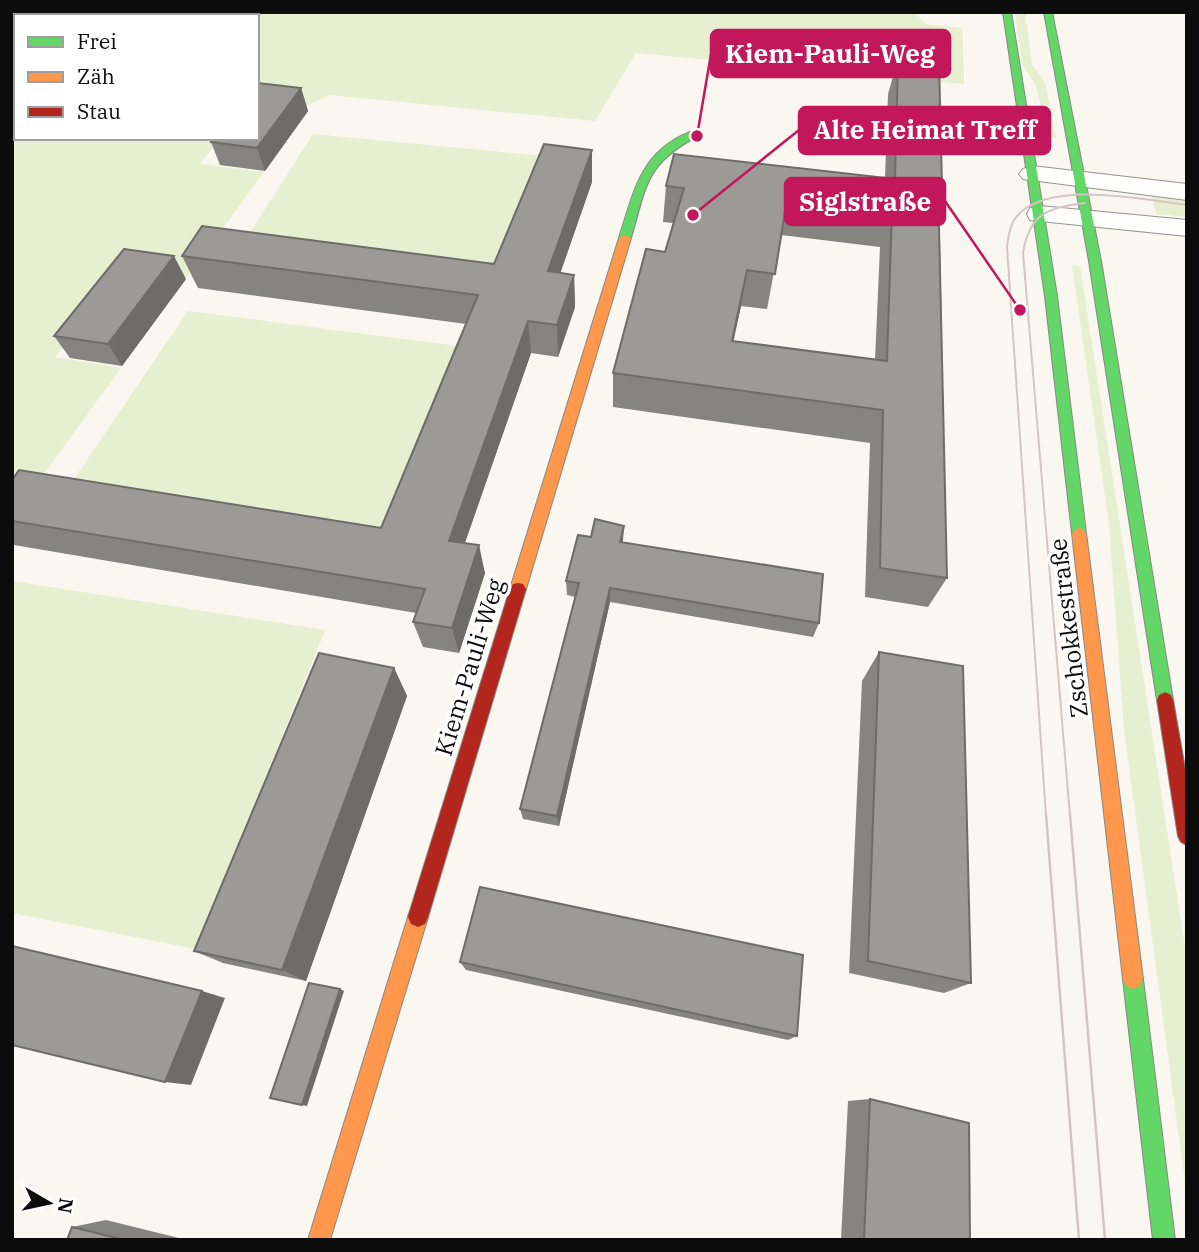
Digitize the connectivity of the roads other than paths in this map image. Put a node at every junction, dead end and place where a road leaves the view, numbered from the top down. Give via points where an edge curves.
1 (1007, 12) edge
2 (1048, 12) edge
3 (698, 132) dead end
4 (1032, 174) junction
5 (1080, 179) junction
6 (1187, 192) edge
7 (1040, 214) junction
8 (1087, 219) junction
9 (1187, 228) edge
10 (1187, 836) edge
11 (319, 1240) edge
12 (1164, 1240) edge

1 - 4 main road, Zschokkestraße
2 - 5 main road
3 - 11 main road, Kiem-Pauli-Weg via 667,148 644,176
4 - 5 street
4 - 7 main road, Zschokkestraße
5 - 6 street
5 - 8 main road
7 - 8 street
7 - 12 main road, Zschokkestraße
8 - 9 street
8 - 10 main road

